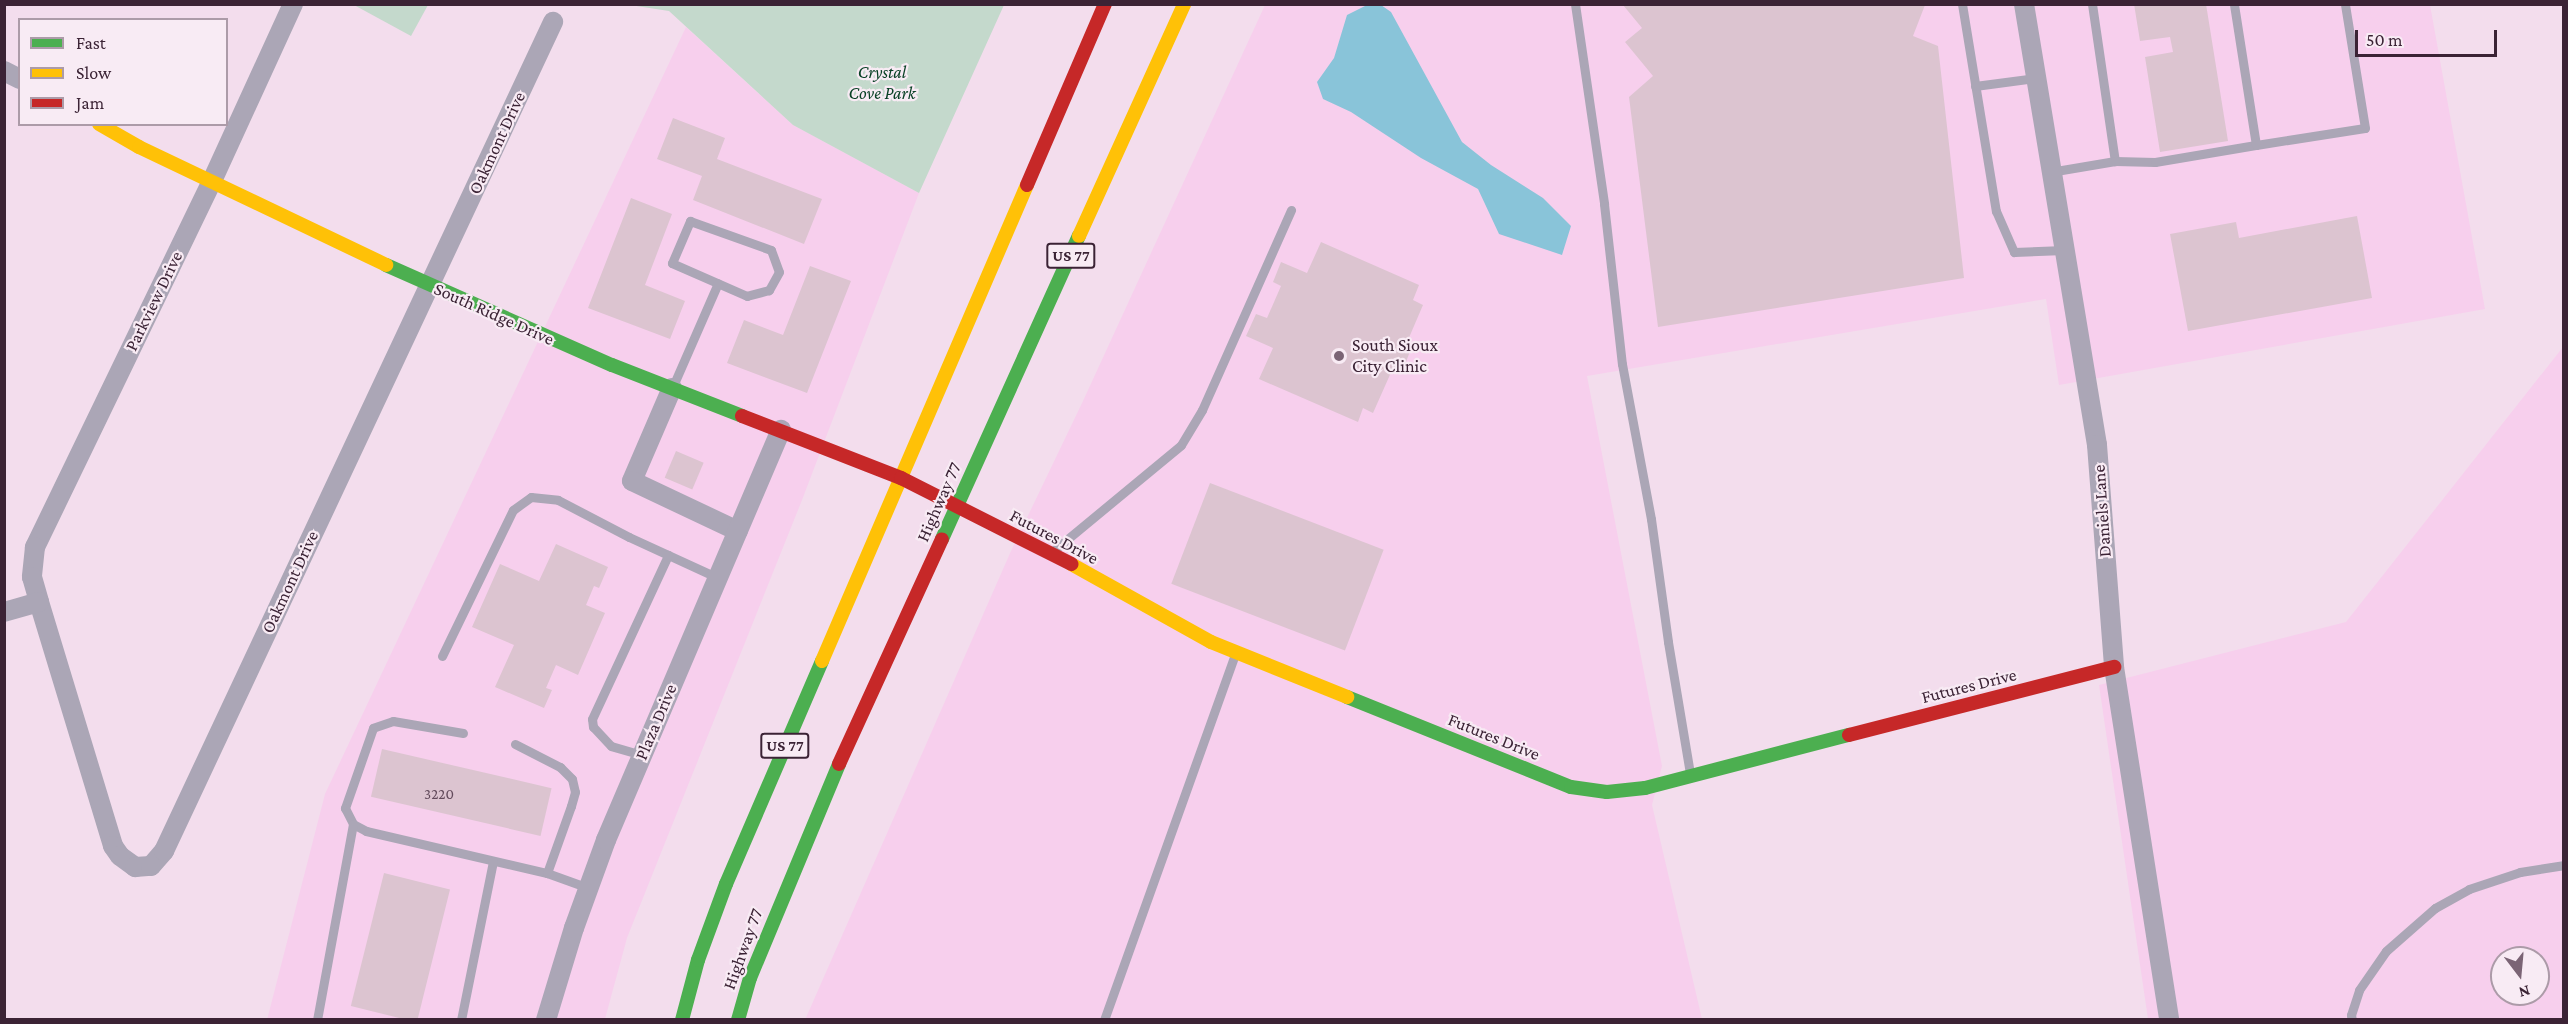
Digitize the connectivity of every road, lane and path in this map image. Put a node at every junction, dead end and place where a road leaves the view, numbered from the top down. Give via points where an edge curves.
1 (293, 4) edge
2 (1105, 4) edge
3 (1184, 4) edge
4 (1575, 4) edge
5 (1962, 4) edge
6 (2024, 4) edge
7 (2092, 4) edge
8 (2234, 4) edge
9 (2345, 4) edge
10 (553, 22) dead end
11 (4, 70) edge
12 (2036, 78) junction
13 (18, 79) edge
14 (1976, 86) junction
15 (102, 126) edge
16 (2256, 145) junction
17 (2115, 161) junction
18 (2050, 172) junction
19 (212, 181) junction
20 (1291, 210) dead end
21 (2064, 250) junction
22 (718, 283) junction
23 (431, 287) junction
24 (672, 388) junction
25 (781, 430) junction
26 (901, 478) junction
27 (956, 506) junction
28 (738, 531) junction
29 (1051, 553) junction
30 (668, 555) junction
31 (718, 578) junction
32 (39, 602) junction
33 (4, 612) edge
34 (1236, 653) junction
35 (442, 656) dead end
36 (2114, 667) junction
37 (463, 733) dead end
38 (515, 744) dead end
39 (642, 755) junction
40 (1690, 776) junction
41 (353, 824) junction
42 (493, 861) junction
43 (2564, 865) edge
44 (547, 873) junction
45 (589, 888) junction
46 (317, 1020) edge
47 (461, 1020) edge
48 (546, 1020) edge
49 (682, 1020) edge
50 (738, 1020) edge
51 (1104, 1020) edge
52 (2169, 1020) edge
53 (2352, 1020) edge

1 - 19 street, Parkview Drive
2 - 26 main road, Highway 77 / US 77
3 - 27 main road, Highway 77 / US 77
4 - 40 lane via 1605,204 1622,364
5 - 14 lane
6 - 12 street, Daniels Lane
7 - 17 lane
8 - 16 lane
9 - 16 lane via 2365,128
10 - 23 street, Oakmont Drive
11 - 13 street
12 - 14 lane
12 - 18 street, Daniels Lane
14 - 21 lane via 1996,211 2014,252
15 - 19 main road, South Ridge Drive
16 - 17 lane via 2155,162
17 - 18 lane
18 - 21 street, Daniels Lane
19 - 23 main road, South Ridge Drive
19 - 32 street, Parkview Drive via 35,547 32,577
20 - 29 lane via 1202,410 1181,446
21 - 36 street, Daniels Lane via 2097,445
22 - 22 lane via 672,262 690,221 771,250 779,272 769,290 747,296
22 - 24 lane
23 - 24 main road, South Ridge Drive
23 - 32 street, Oakmont Drive via 164,851 151,866 135,867 113,846
24 - 25 main road, South Ridge Drive
24 - 28 street via 632,481
25 - 26 main road, South Ridge Drive
25 - 28 street, Plaza Drive
26 - 27 main road, Futures Drive
26 - 49 main road, Highway 77 / US 77 via 726,884 698,960
27 - 29 main road, Futures Drive
27 - 50 main road, Highway 77 / US 77 via 810,830 754,968
28 - 31 street, Plaza Drive
29 - 34 main road, Futures Drive via 1170,621
30 - 31 lane
30 - 35 lane via 558,500 531,497 513,510
30 - 39 lane via 592,719 593,727 611,746
31 - 39 street, Plaza Drive
32 - 33 street
34 - 40 main road, Futures Drive via 1571,787 1613,792
34 - 51 lane
36 - 40 main road, Futures Drive
36 - 52 street, Daniels Lane
37 - 41 lane via 393,721 373,728 345,808
38 - 44 lane via 560,767 572,779 575,792
39 - 45 street, Plaza Drive
41 - 42 lane via 366,831
41 - 46 lane
42 - 44 lane
42 - 47 lane
43 - 53 lane via 2520,872 2469,889 2435,908 2386,951 2359,990
44 - 45 lane
45 - 48 street, Plaza Drive

